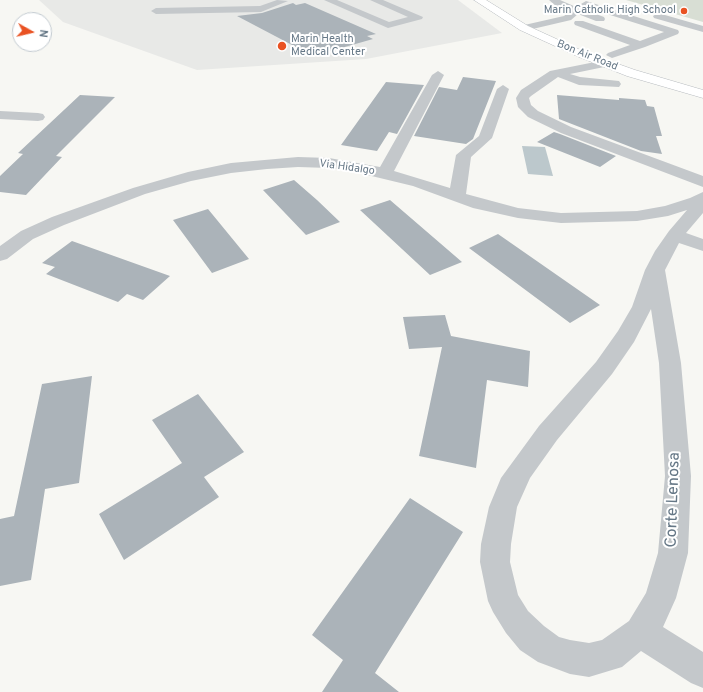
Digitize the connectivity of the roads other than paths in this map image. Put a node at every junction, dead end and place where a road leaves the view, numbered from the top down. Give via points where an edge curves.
1 (328, 0) edge
2 (375, 0) edge
3 (479, 0) edge
4 (554, 0) edge
5 (284, 1) edge
6 (590, 2) edge
7 (156, 11) dead end
8 (577, 11) junction
9 (645, 12) dead end
10 (529, 16) dead end
11 (567, 18) junction
12 (681, 23) junction
13 (544, 24) junction
14 (524, 28) junction
15 (703, 29) edge
16 (670, 34) junction
17 (641, 45) junction
18 (609, 60) junction
19 (656, 68) dead end
20 (554, 74) junction
21 (438, 75) dead end
22 (616, 84) dead end
23 (503, 89) dead end
24 (703, 94) edge
25 (0, 115) edge
26 (38, 117) dead end
27 (385, 173) junction
28 (703, 182) edge
29 (457, 196) junction
30 (703, 198) edge
31 (703, 203) edge
32 (675, 235) junction
33 (703, 245) edge
34 (0, 255) edge
35 (655, 270) junction
36 (640, 632) junction
37 (703, 671) edge

1 - 2 street via 388,25 418,17
3 - 14 main road, Bon Air Road
4 - 8 street
5 - 7 street via 261,9
6 - 8 street
6 - 16 street
8 - 11 street
8 - 16 street
9 - 12 street
10 - 13 main road, Bon Air Road
11 - 13 street
11 - 17 street
12 - 15 street
12 - 16 street
13 - 14 street
13 - 18 main road, Bon Air Road
14 - 18 main road, Bon Air Road
16 - 17 street
17 - 18 street
18 - 19 main road, Bon Air Road
18 - 20 street
18 - 24 main road, Bon Air Road via 658,82
20 - 22 street via 579,81
20 - 28 street via 522,98 525,107 533,114 566,130
21 - 27 street
23 - 29 street via 485,138 464,155
25 - 26 street
27 - 29 street, Via Hidalgo
27 - 34 street, Via Hidalgo via 298,162 231,168 188,177 139,191 58,221 27,235
29 - 30 street, Via Hidalgo via 518,213 560,218 637,216 668,211
31 - 32 street, Corte Lenosa
32 - 33 street
32 - 35 street, Corte Lenosa
35 - 36 street, Corte Lenosa via 670,363 678,476 673,552 660,598
35 - 36 street, Corte Lenosa via 642,308 626,336 604,368 548,433 512,487 503,507 496,544 496,562 504,601 517,622 532,638 550,650 589,660 610,655
36 - 37 street

